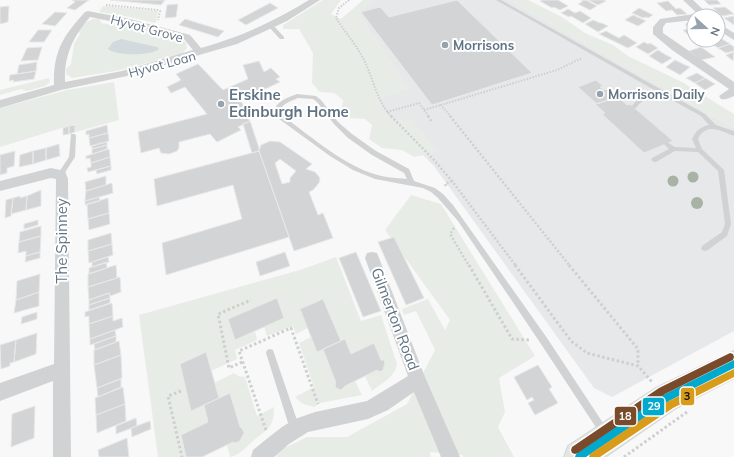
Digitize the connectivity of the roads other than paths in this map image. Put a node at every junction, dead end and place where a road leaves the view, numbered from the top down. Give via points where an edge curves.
1 (315, 0) edge
2 (498, 0) edge
3 (688, 0) edge
4 (96, 7) road end
5 (696, 8) edge
6 (88, 14) junction
7 (686, 18) edge
8 (271, 26) junction
9 (282, 38) dead end
10 (199, 53) junction
11 (60, 87) junction
12 (734, 87) edge
13 (662, 92) junction
14 (0, 104) edge
15 (634, 108) dead end
16 (714, 127) junction
17 (734, 134) edge
18 (72, 136) dead end
19 (667, 144) dead end
20 (674, 149) junction
21 (700, 150) junction
22 (654, 160) dead end
23 (60, 175) junction
24 (412, 183) junction
25 (0, 186) edge
26 (705, 248) dead end
27 (372, 258) dead end
28 (270, 353) dead end
29 (734, 364) edge
30 (62, 369) junction
31 (418, 380) junction
32 (0, 392) edge
33 (295, 429) junction
34 (616, 447) edge
35 (62, 457) edge
36 (260, 457) edge
37 (451, 457) edge
38 (579, 457) edge

1 - 8 street, Hyvot Loan
2 - 13 lane
3 - 5 street
4 - 6 street, Hyvot Grove
6 - 10 street, Hyvot Grove via 187,37
6 - 11 street, Hyvot Grove via 74,29 64,46 59,61
7 - 12 street via 663,21 658,27 658,34
8 - 9 lane
8 - 10 street, Hyvot Loan
10 - 11 street, Hyvot Loan via 123,74
11 - 14 street, Hyvot Loan
13 - 15 lane via 649,93 640,98
13 - 16 lane via 703,115
16 - 17 lane
16 - 21 lane via 697,132 695,139
18 - 23 lane via 72,157
19 - 20 lane
20 - 21 lane
20 - 22 lane
21 - 26 lane via 720,170 728,224 725,234
23 - 25 street via 51,173
23 - 30 street, The Spinney
24 - 24 lane via 367,174 278,115 277,109 280,104 297,96 314,97 350,136 406,171
24 - 34 lane via 433,190 460,219
27 - 31 street, Gilmerton Road
28 - 33 lane
29 - 34 main road via 666,398
30 - 32 street
30 - 35 street, The Spinney
31 - 33 street, Gilmerton Road via 369,410 309,423
31 - 37 street, Gilmerton Road
33 - 36 street, Gilmerton Road
34 - 38 main road

